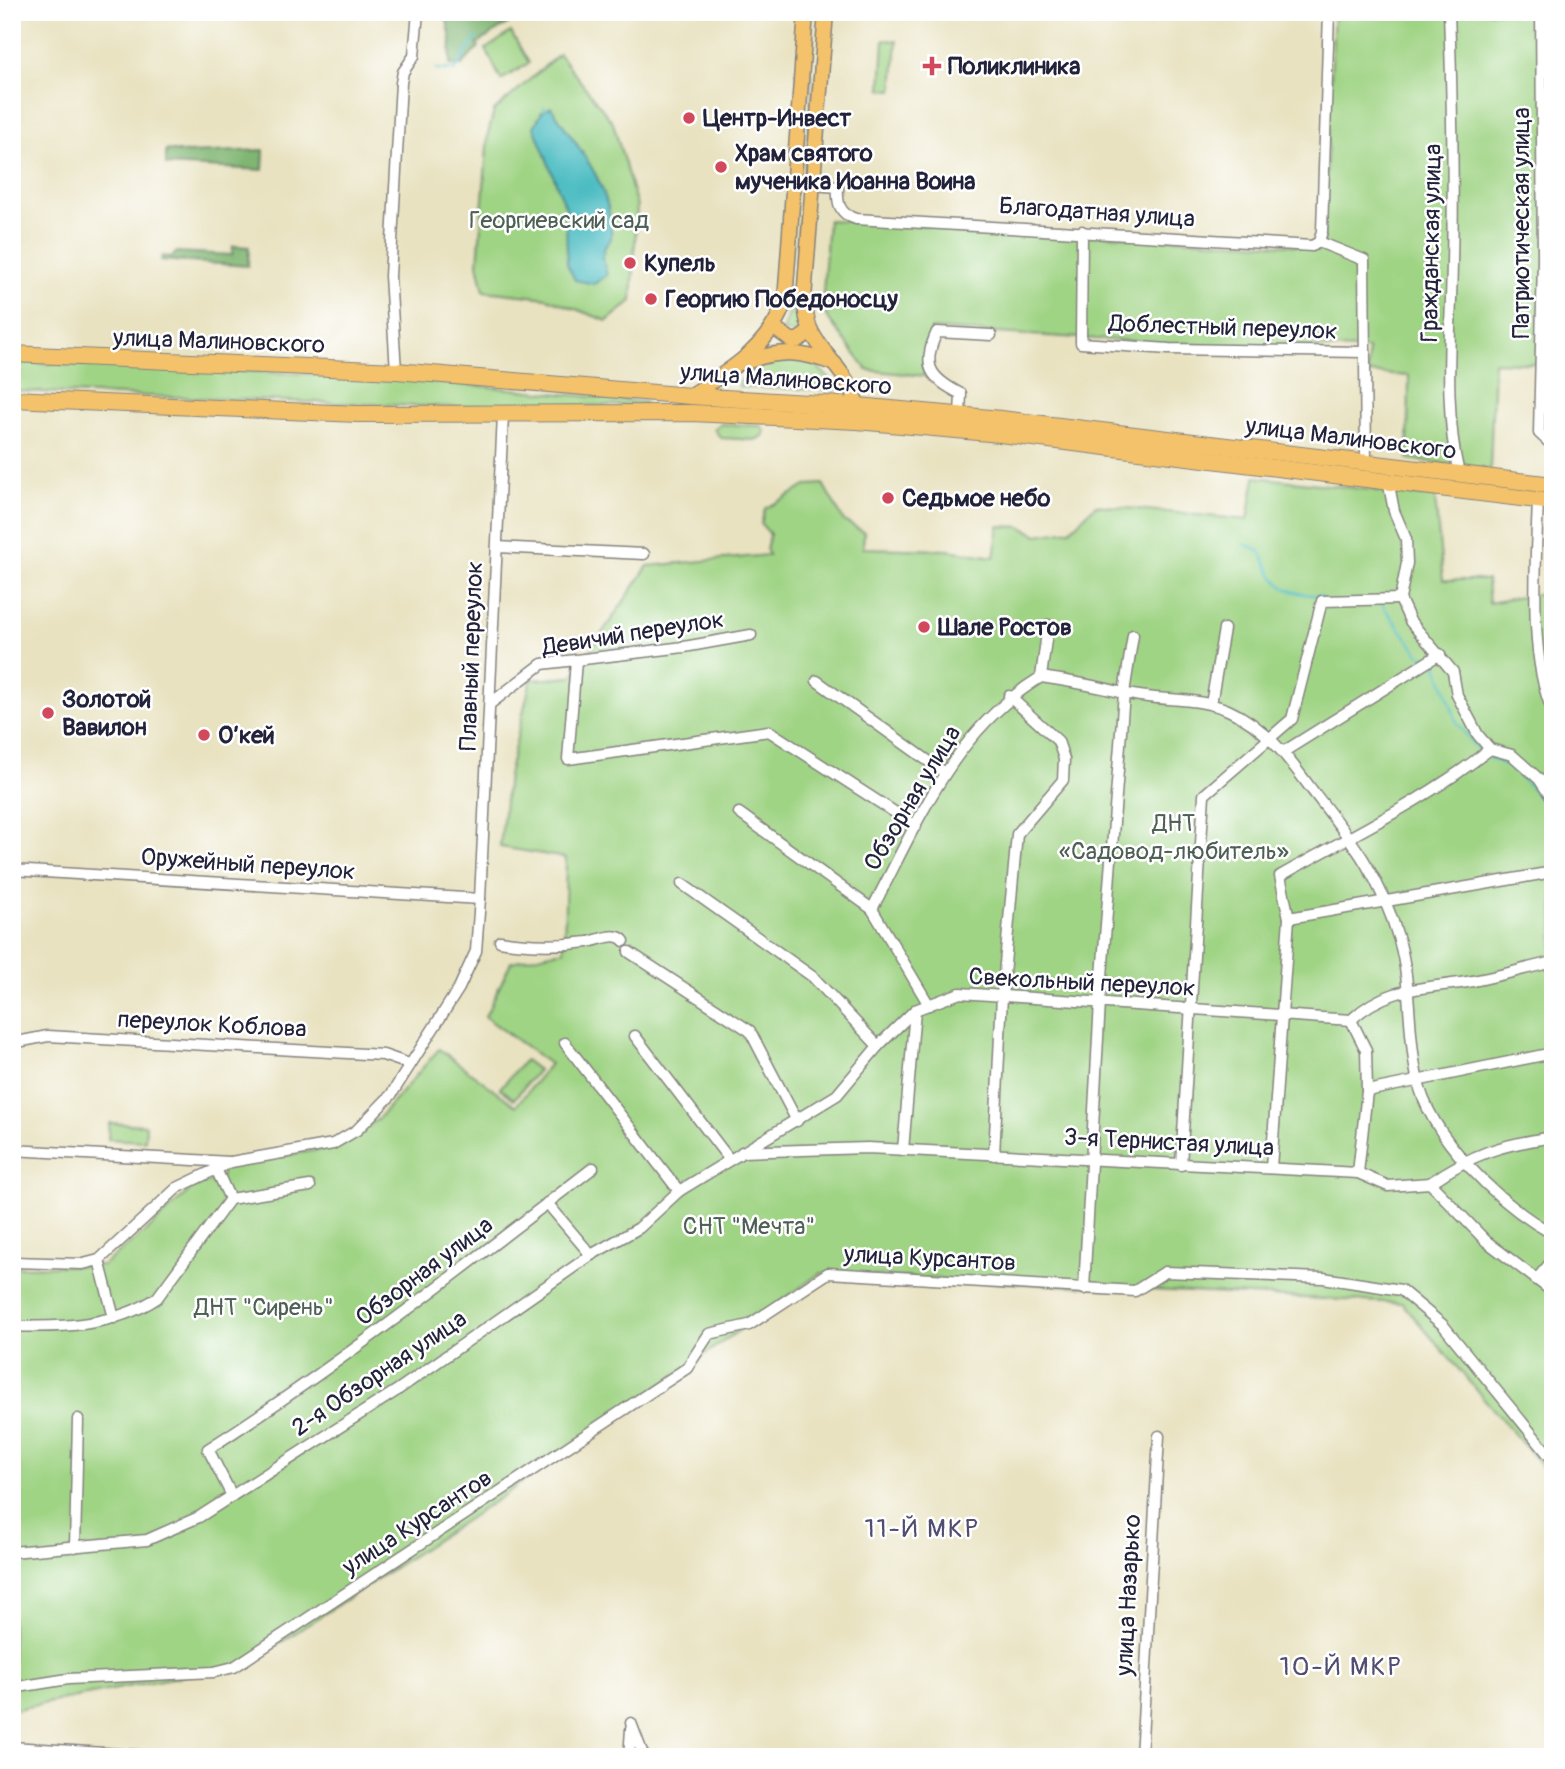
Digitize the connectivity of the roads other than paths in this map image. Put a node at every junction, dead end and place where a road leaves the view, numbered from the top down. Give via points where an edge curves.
1 (418, 12) edge
2 (806, 12) edge
3 (826, 12) edge
4 (1329, 12) edge
5 (1449, 12) edge
6 (1541, 12) edge
7 (804, 39) junction
8 (824, 40) junction
9 (803, 67) junction
10 (822, 69) junction
11 (813, 185) junction
12 (1082, 231) junction
13 (1319, 243) junction
14 (1548, 259) edge
15 (773, 327) junction
16 (811, 331) junction
17 (991, 335) dead end
18 (1365, 352) junction
19 (12, 355) edge
20 (835, 364) junction
21 (739, 365) junction
22 (396, 371) junction
23 (690, 396) junction
24 (12, 399) edge
25 (858, 414) junction
26 (503, 415) junction
27 (960, 415) junction
28 (1553, 446) edge
29 (1366, 463) junction
30 (1459, 474) junction
31 (1388, 480) junction
32 (1553, 485) edge
33 (1545, 501) edge
34 (497, 547) junction
35 (644, 554) dead end
36 (1400, 599) junction
37 (1048, 625) dead end
38 (1224, 629) dead end
39 (751, 635) dead end
40 (1133, 635) dead end
41 (1440, 654) junction
42 (576, 662) junction
43 (1041, 677) junction
44 (817, 681) dead end
45 (1124, 693) junction
46 (1009, 696) junction
47 (491, 703) junction
48 (1211, 704) junction
49 (1553, 712) edge
50 (1270, 738) junction
51 (1490, 749) junction
52 (1283, 752) junction
53 (945, 773) junction
54 (1553, 800) edge
55 (739, 814) dead end
56 (916, 826) junction
57 (1350, 836) junction
58 (12, 870) edge
59 (1553, 872) edge
60 (682, 884) dead end
61 (480, 899) junction
62 (1385, 902) junction
63 (872, 909) junction
64 (1289, 918) junction
65 (624, 941) dead end
66 (500, 942) dead end
67 (629, 952) dead end
68 (1553, 962) edge
69 (1408, 989) junction
70 (1002, 996) junction
71 (1100, 1002) junction
72 (929, 1004) junction
73 (1190, 1009) junction
74 (915, 1010) junction
75 (1280, 1017) junction
76 (1351, 1020) junction
77 (635, 1036) dead end
78 (12, 1043) edge
79 (565, 1043) dead end
80 (878, 1046) junction
81 (1553, 1053) edge
82 (409, 1064) junction
83 (1417, 1078) junction
84 (1367, 1091) junction
85 (797, 1121) junction
86 (1553, 1137) edge
87 (12, 1150) edge
88 (903, 1150) junction
89 (739, 1152) junction
90 (994, 1154) junction
91 (729, 1159) junction
92 (1464, 1160) junction
93 (1090, 1161) junction
94 (230, 1162) junction
95 (1181, 1165) junction
96 (593, 1168) dead end
97 (1271, 1168) junction
98 (216, 1169) junction
99 (1358, 1173) junction
100 (1430, 1183) junction
101 (310, 1186) dead end
102 (679, 1191) junction
103 (230, 1199) junction
104 (547, 1203) junction
105 (1553, 1234) edge
106 (591, 1255) junction
107 (99, 1260) junction
108 (1553, 1260) edge
109 (12, 1262) edge
110 (1536, 1280) junction
111 (1084, 1289) junction
112 (1553, 1292) edge
113 (114, 1318) junction
114 (12, 1325) edge
115 (78, 1419) dead end
116 (1159, 1436) dead end
117 (1553, 1460) edge
118 (232, 1496) junction
119 (75, 1547) junction
120 (12, 1552) edge
121 (12, 1689) edge
122 (12, 1747) edge
123 (165, 1757) edge
124 (629, 1757) edge
125 (644, 1757) edge
126 (1141, 1757) edge

1 - 22 street via 414,57 401,83 390,276
2 - 7 main road
3 - 8 main road
4 - 13 street
5 - 30 street, Гражданская улица via 1454,163 1451,443
6 - 14 street, Патриотическая улица
7 - 8 main road via 813,46
7 - 9 main road
8 - 10 main road
9 - 10 main road via 812,62
9 - 15 main road via 788,281
10 - 11 main road
11 - 12 street, Благодатная улица via 838,187 841,211 856,219
11 - 16 main road via 804,299
12 - 13 street, Благодатная улица via 1300,247
12 - 18 street, Доблестный переулок via 1080,343
13 - 18 street, Благодатная улица via 1364,260
14 - 28 street, Патриотическая улица via 1539,433
15 - 16 main road via 791,340
15 - 21 main road
16 - 20 main road
17 - 27 street via 937,332 929,349 929,362 939,382 961,394
18 - 29 street, Благодатная улица
19 - 22 highway, улица Малиновского
20 - 21 main road via 789,351 772,352
20 - 25 main road via 848,382
21 - 23 main road
22 - 23 highway, улица Малиновского
23 - 25 highway, улица Малиновского
24 - 26 highway, улица Малиновского via 358,414
25 - 26 highway, улица Малиновского
25 - 27 highway, улица Малиновского
25 - 31 highway, улица Малиновского
26 - 34 street, Плавный переулок
27 - 29 highway, улица Малиновского
29 - 30 highway, улица Малиновского
30 - 32 highway, улица Малиновского
31 - 33 highway, улица Малиновского
31 - 36 street via 1406,539
33 - 49 street via 1536,572 1539,650 1545,696
34 - 35 street
34 - 47 street, Плавный переулок
36 - 41 street via 1410,621
36 - 50 street via 1322,601 1292,719
37 - 43 street
38 - 48 street
39 - 42 street, Девичий переулок
40 - 45 street
41 - 51 street via 1453,672 1466,717
41 - 52 street
42 - 47 street, Девичий переулок via 542,664
42 - 56 street via 568,760 769,731
43 - 45 street via 1107,686
43 - 46 street, Обзорная улица
44 - 53 street
45 - 48 street
45 - 71 street
46 - 53 street, Обзорная улица via 973,732
46 - 70 street via 1058,741 1064,759 1063,780 1017,834
47 - 61 street, Плавный переулок
48 - 50 street
50 - 52 street
50 - 73 street via 1204,795
51 - 54 street via 1512,755 1539,779
51 - 57 street via 1409,806
52 - 57 street
53 - 56 street, Обзорная улица
55 - 63 street
56 - 63 street, Обзорная улица
57 - 62 street via 1370,866
57 - 64 street via 1280,876
58 - 61 street, Оружейный переулок
59 - 62 street
60 - 80 street via 813,978
61 - 82 street, Плавный переулок via 476,951 459,988
62 - 64 street
62 - 69 street via 1399,941
63 - 72 street, Обзорная улица
64 - 75 street
65 - 66 street via 614,936 530,946
67 - 85 street via 750,1031
68 - 69 street via 1473,981
69 - 76 street via 1368,1003
69 - 83 street
70 - 71 street, Свекольный переулок
70 - 72 street, Свекольный переулок via 960,993
70 - 90 street
71 - 73 street, Свекольный переулок
71 - 93 street
72 - 74 street, Свекольный переулок
73 - 75 street, Свекольный переулок
73 - 95 street
74 - 80 street, Свекольный переулок
74 - 88 street
75 - 76 street, Свекольный переулок
75 - 97 street
76 - 84 street via 1366,1050
77 - 91 street
78 - 82 street, переулок Коблова via 33,1036 75,1037 383,1055
79 - 102 street
80 - 85 street, Свекольный переулок via 837,1095
81 - 83 street
82 - 94 street, Плавный переулок via 391,1095 357,1130 333,1144
83 - 84 street
83 - 92 street via 1432,1118
84 - 99 street
85 - 89 street, Свекольный переулок
86 - 92 street via 1505,1144
87 - 94 street
88 - 89 street, 3-я Тернистая улица
88 - 90 street, 3-я Тернистая улица
89 - 91 street, 2-я Обзорная улица
90 - 93 street, 3-я Тернистая улица
91 - 102 street, 2-я Обзорная улица
92 - 100 street
92 - 105 street via 1529,1221
93 - 95 street, 3-я Тернистая улица
93 - 111 street
94 - 98 street
95 - 97 street, 3-я Тернистая улица
96 - 104 street, Обзорная улица
97 - 99 street, 3-я Тернистая улица
98 - 103 street
98 - 107 street via 177,1188
99 - 100 street, 3-я Тернистая улица via 1388,1186
100 - 110 street via 1486,1241
101 - 103 street
102 - 106 street, 2-я Обзорная улица via 639,1228
103 - 113 street via 157,1298
104 - 106 street
104 - 118 street, Обзорная улица via 378,1333 208,1449
106 - 118 street, 2-я Обзорная улица via 396,1391
107 - 109 street via 83,1264
107 - 113 street
108 - 110 street
110 - 112 street
111 - 117 street, улица Курсантов via 1135,1291 1165,1272 1323,1278 1401,1290 1443,1325
111 - 121 street, улица Курсантов via 828,1273 749,1325 709,1334 677,1376 234,1667 215,1672 68,1679
113 - 114 street via 76,1325
115 - 119 street
116 - 126 street, улица Назарько
118 - 119 street, 2-я Обзорная улица via 147,1540
119 - 120 street, 2-я Обзорная улица
122 - 123 street
124 - 125 street via 631,1723

